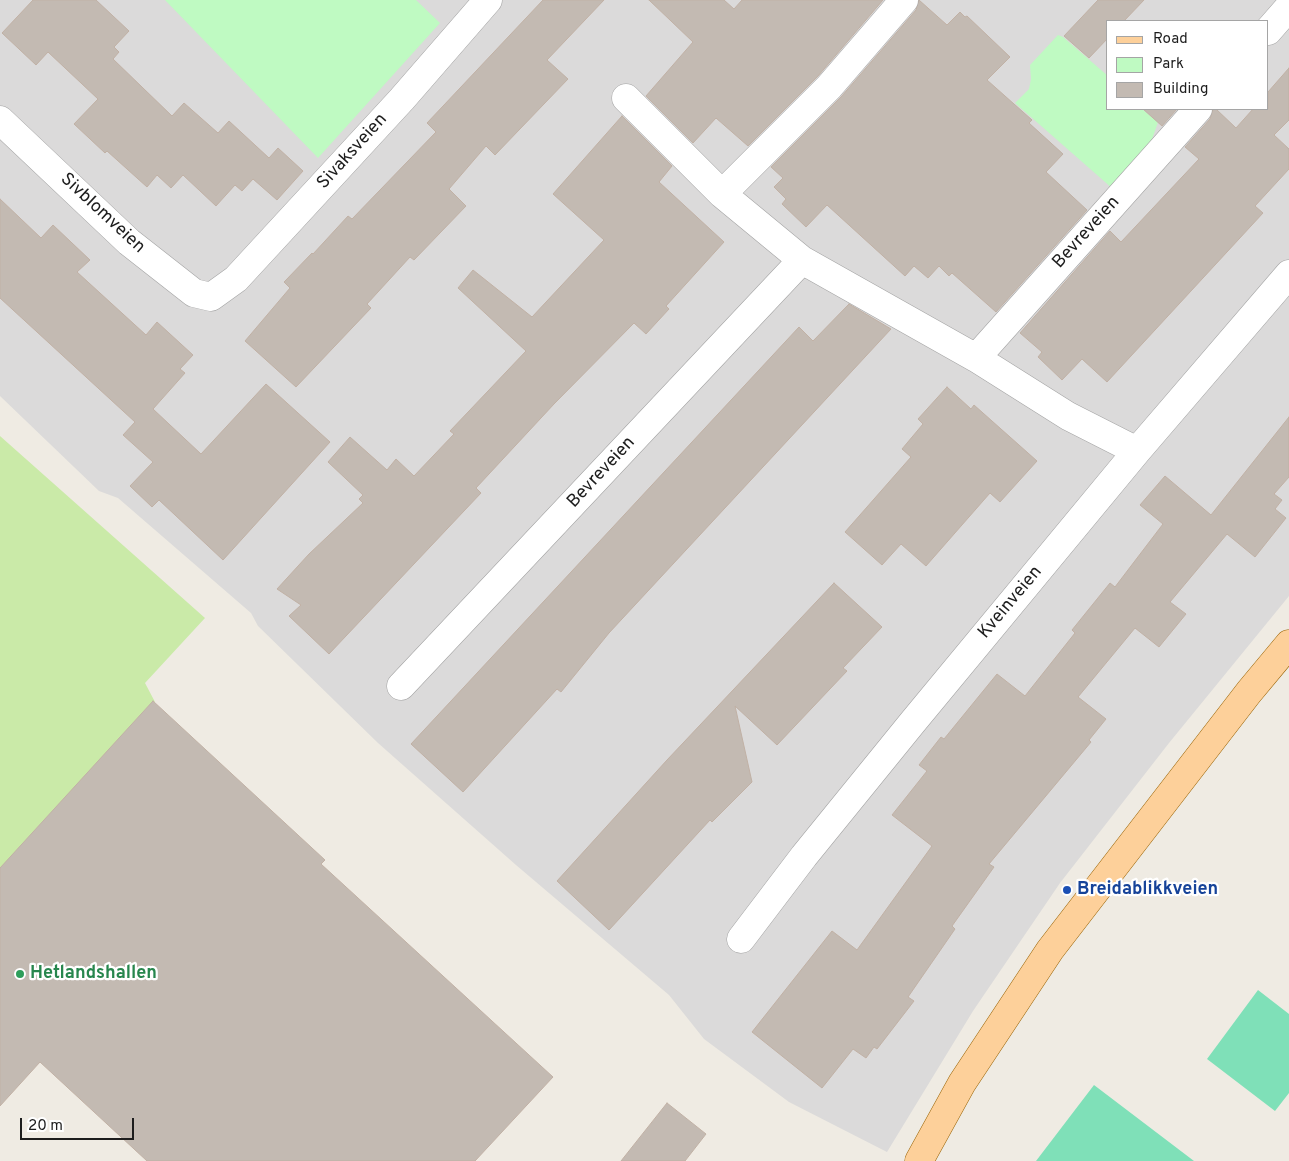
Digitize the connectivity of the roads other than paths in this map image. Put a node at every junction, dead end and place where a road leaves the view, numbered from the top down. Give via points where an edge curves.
1 (488, 0) edge
2 (904, 0) edge
3 (1289, 7) edge
4 (1269, 30) edge
5 (626, 98) dead end
6 (1197, 110) edge
7 (0, 120) edge
8 (722, 194) junction
9 (802, 260) junction
10 (1289, 274) edge
11 (211, 297) joint
12 (976, 358) junction
13 (1137, 451) junction
14 (1289, 644) edge
15 (401, 686) dead end
16 (741, 939) dead end
17 (919, 1161) edge

1 - 11 street, Sivaksveien via 402,99 236,279
2 - 8 street via 829,87
3 - 4 street
5 - 8 street
6 - 12 street, Bevreveien
7 - 11 street, Sivblomveien via 128,242 194,293
8 - 9 street
9 - 12 street
9 - 15 street, Bevreveien
10 - 13 street, Kveinveien
12 - 13 street via 1068,416
13 - 16 street, Kveinveien via 804,856
14 - 17 main road via 1050,950 962,1083

